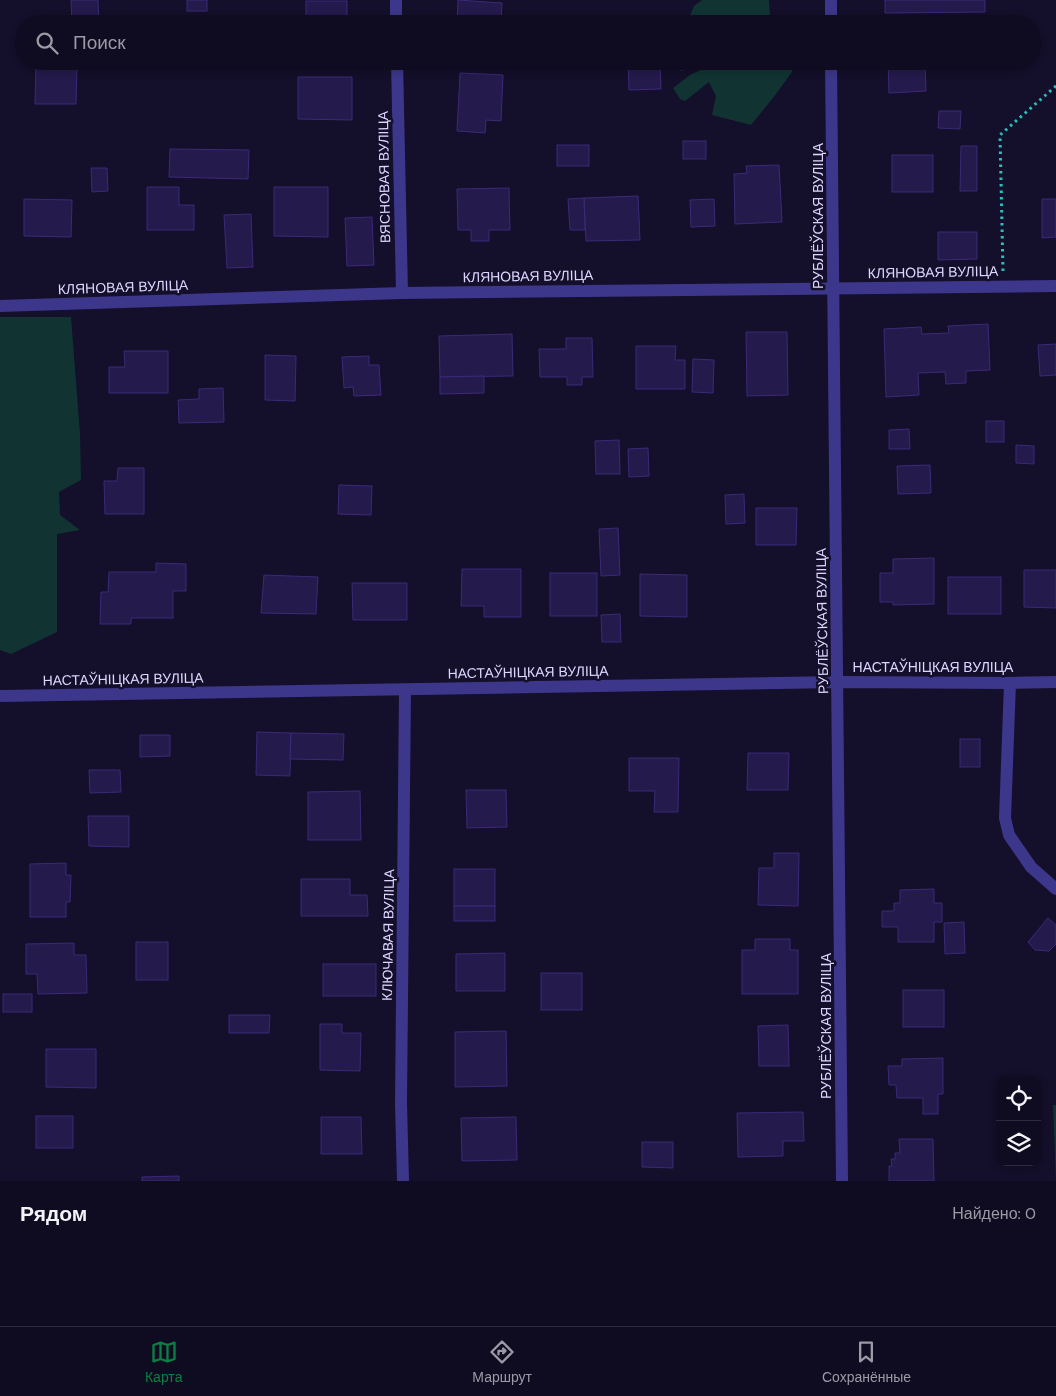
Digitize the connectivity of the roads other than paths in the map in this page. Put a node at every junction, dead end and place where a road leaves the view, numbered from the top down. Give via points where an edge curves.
1 (396, 0) edge
2 (831, 0) edge
3 (396, 15) edge
4 (831, 15) edge
5 (397, 70) edge
6 (831, 70) edge
7 (1056, 286) edge
8 (833, 289) junction
9 (402, 293) junction
10 (0, 306) edge
11 (838, 682) junction
12 (1056, 682) edge
13 (1010, 683) junction
14 (405, 690) junction
15 (0, 696) edge
16 (1056, 889) edge
17 (403, 1181) edge
18 (842, 1181) edge

1 - 3 street
2 - 4 street
5 - 9 street, ВЯСНОВАЯ ВУЛІЦА
6 - 8 street, РУБЛЁЎСКАЯ ВУЛІЦА
7 - 8 street, КЛЯНОВАЯ ВУЛІЦА
8 - 9 street, КЛЯНОВАЯ ВУЛІЦА
8 - 11 street, РУБЛЁЎСКАЯ ВУЛІЦА
9 - 10 street, КЛЯНОВАЯ ВУЛІЦА
11 - 13 street, НАСТАЎНІЦКАЯ ВУЛІЦА
11 - 14 street, НАСТАЎНІЦКАЯ ВУЛІЦА
11 - 18 street, РУБЛЁЎСКАЯ ВУЛІЦА
12 - 13 street, НАСТАЎНІЦКАЯ ВУЛІЦА
13 - 16 street via 1005,818 1009,835 1031,867
14 - 15 street, НАСТАЎНІЦКАЯ ВУЛІЦА
14 - 17 street, КЛЮЧАВАЯ ВУЛІЦА

